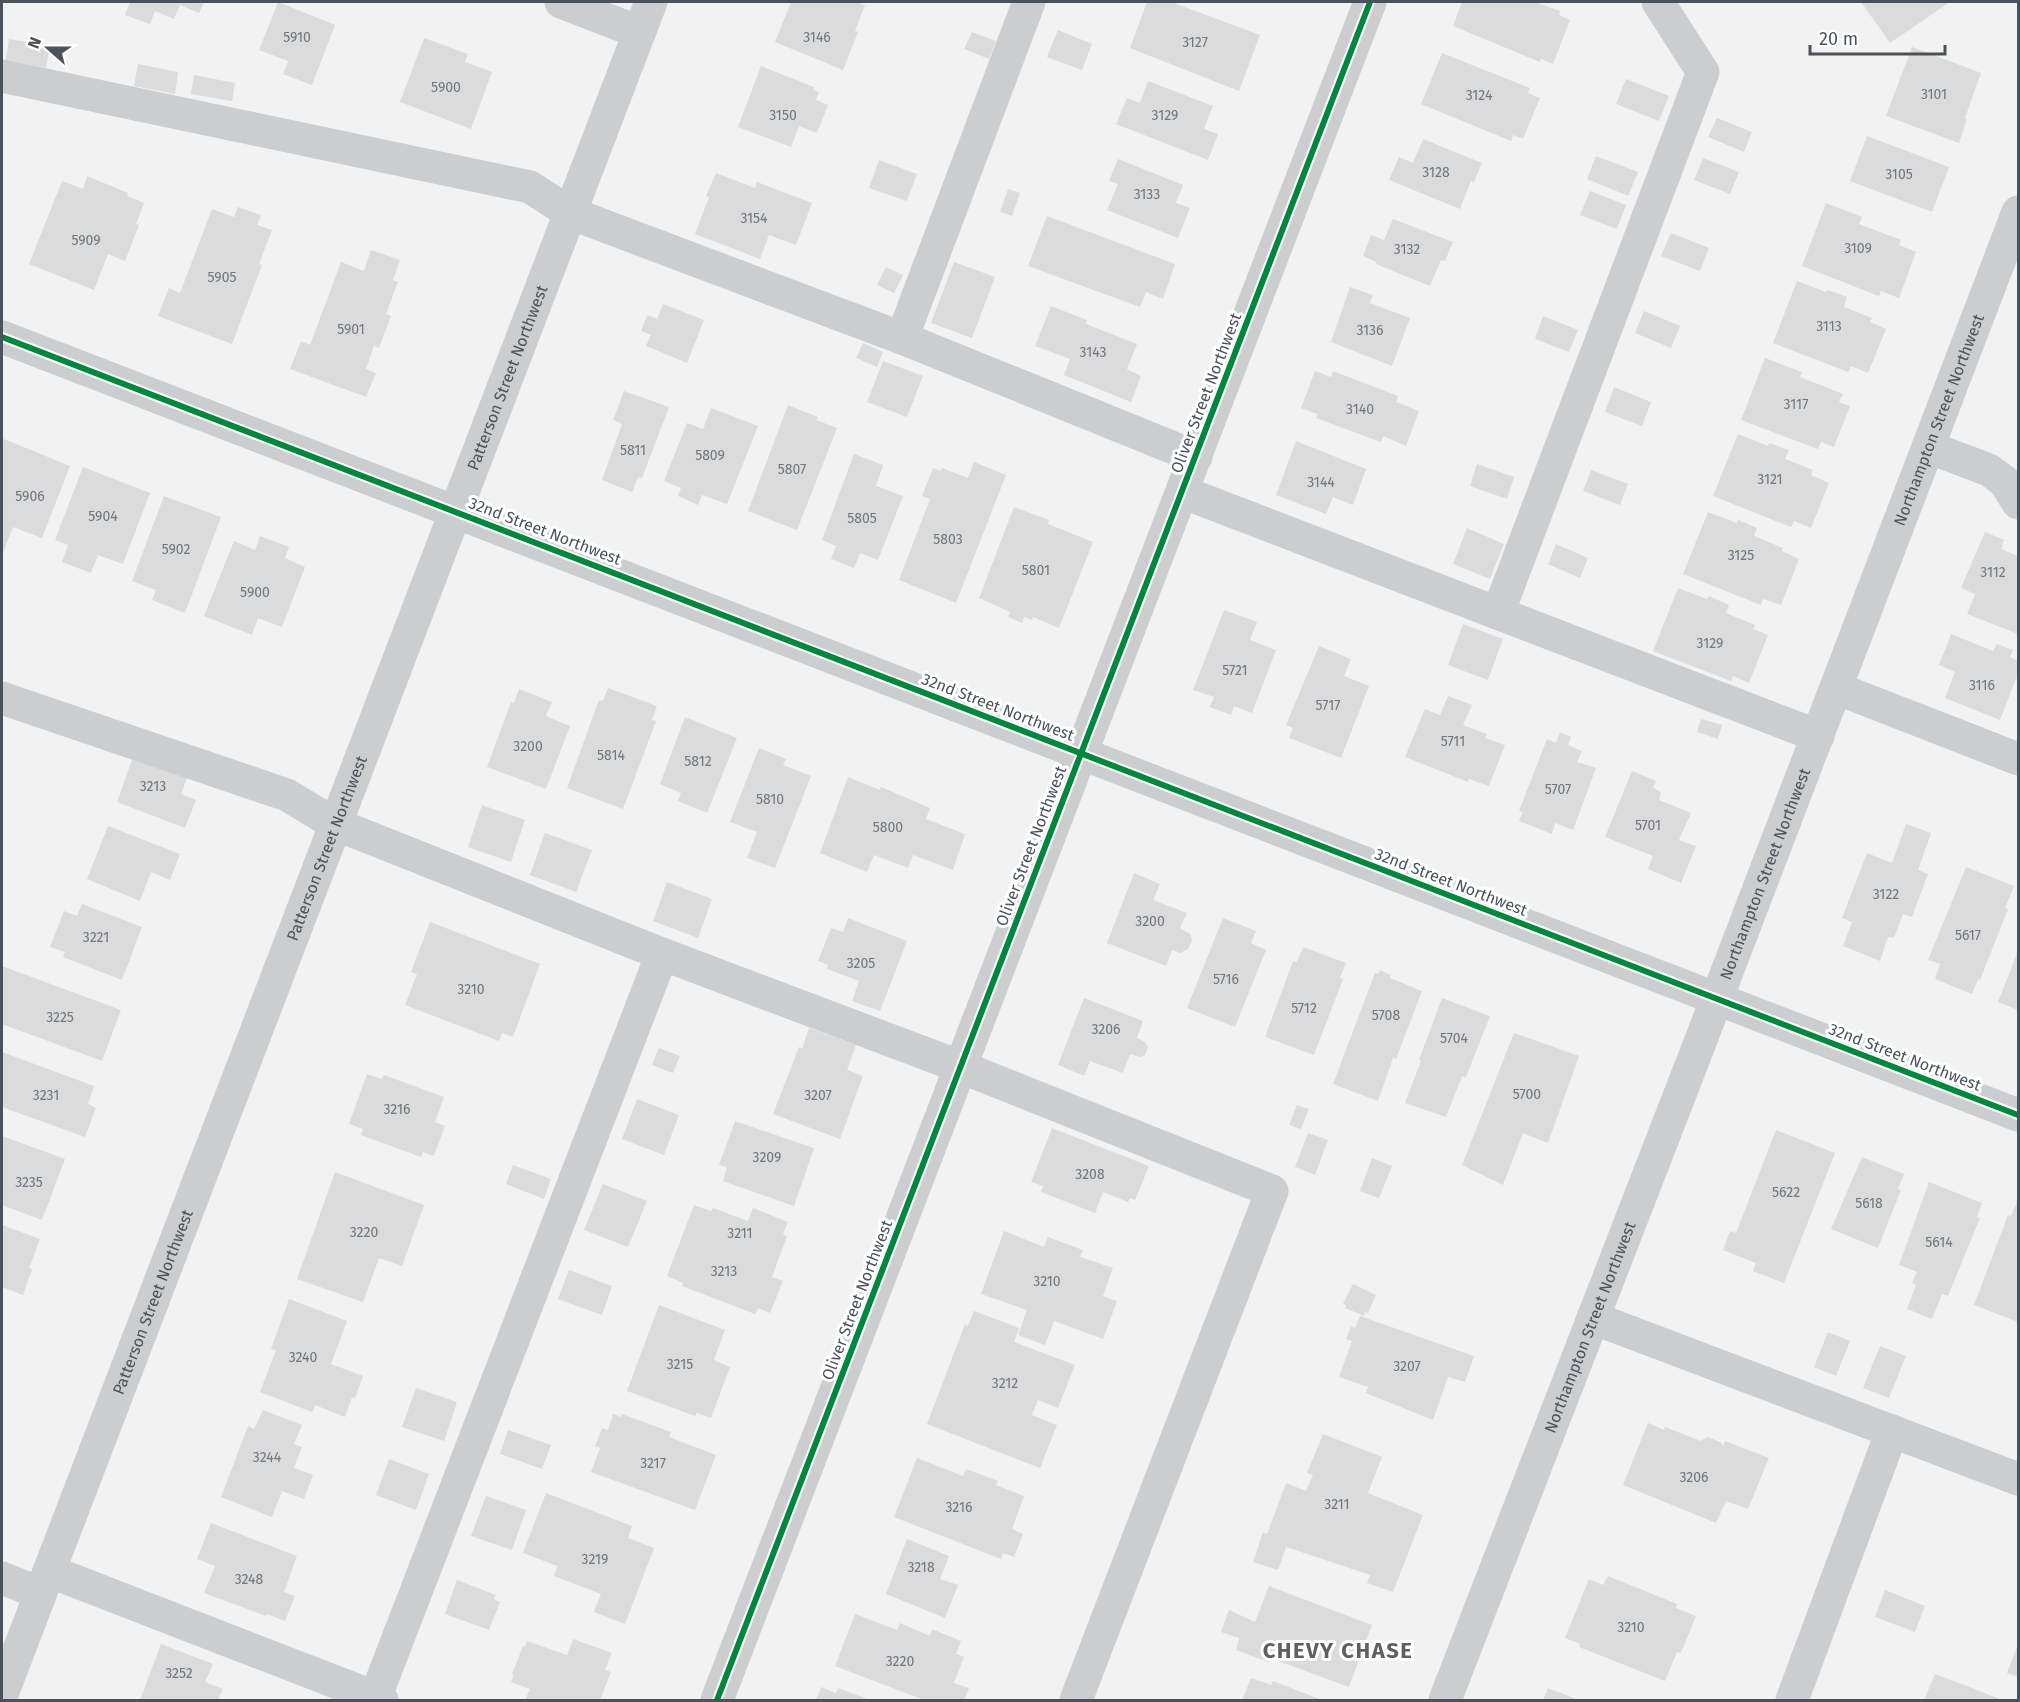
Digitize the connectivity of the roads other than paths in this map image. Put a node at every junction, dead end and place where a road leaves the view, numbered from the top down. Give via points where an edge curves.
1 (561, 2) edge
2 (651, 2) edge
3 (1029, 2) edge
4 (1370, 2) edge
5 (1658, 2) edge
6 (639, 32) junction
7 (2, 76) edge
8 (2019, 212) edge
9 (570, 213) junction
10 (2, 337) edge
11 (902, 338) junction
12 (1928, 447) junction
13 (1196, 457) junction
14 (1182, 492) junction
15 (2019, 503) edge
16 (456, 511) junction
17 (1498, 613) junction
18 (1836, 688) junction
19 (2, 698) edge
20 (1818, 736) junction
21 (1082, 753) junction
22 (2019, 759) edge
23 (335, 824) junction
24 (662, 954) junction
25 (1717, 1000) junction
26 (961, 1067) junction
27 (2019, 1115) edge
28 (1593, 1318) junction
29 (1892, 1431) junction
30 (2019, 1479) edge
31 (2, 1578) edge
32 (44, 1582) junction
33 (2, 1694) edge
34 (379, 1699) edge
35 (717, 1701) edge
36 (1076, 1701) edge
37 (1445, 1701) edge
38 (1791, 1701) edge

1 - 6 street
2 - 6 street, Patterson Street Northwest
3 - 11 street
4 - 13 street, Oliver Street Northwest
5 - 17 street via 1703,72
6 - 9 street, Patterson Street Northwest
7 - 9 street via 530,187
8 - 12 street, Northampton Street Northwest
9 - 11 street
9 - 16 street, Patterson Street Northwest
10 - 16 street, 32nd Street Northwest
11 - 13 street
12 - 15 street via 1989,470 2004,481
12 - 18 street, Northampton Street Northwest
13 - 14 street, Oliver Street Northwest
14 - 17 street
14 - 21 street, Oliver Street Northwest
16 - 21 street, 32nd Street Northwest
16 - 23 street, Patterson Street Northwest
17 - 20 street
18 - 20 street, Northampton Street Northwest
18 - 22 street
19 - 23 street via 287,795
20 - 25 street, Northampton Street Northwest
21 - 25 street, 32nd Street Northwest
21 - 26 street, Oliver Street Northwest
23 - 24 street
23 - 32 street, Patterson Street Northwest
24 - 26 street
24 - 34 street
25 - 27 street, 32nd Street Northwest
25 - 28 street, Northampton Street Northwest
26 - 35 street, Oliver Street Northwest
26 - 36 street via 1272,1191
28 - 29 street
28 - 37 street, Northampton Street Northwest
29 - 30 street
29 - 38 street
31 - 32 street
32 - 33 street, Patterson Street Northwest
32 - 34 street

